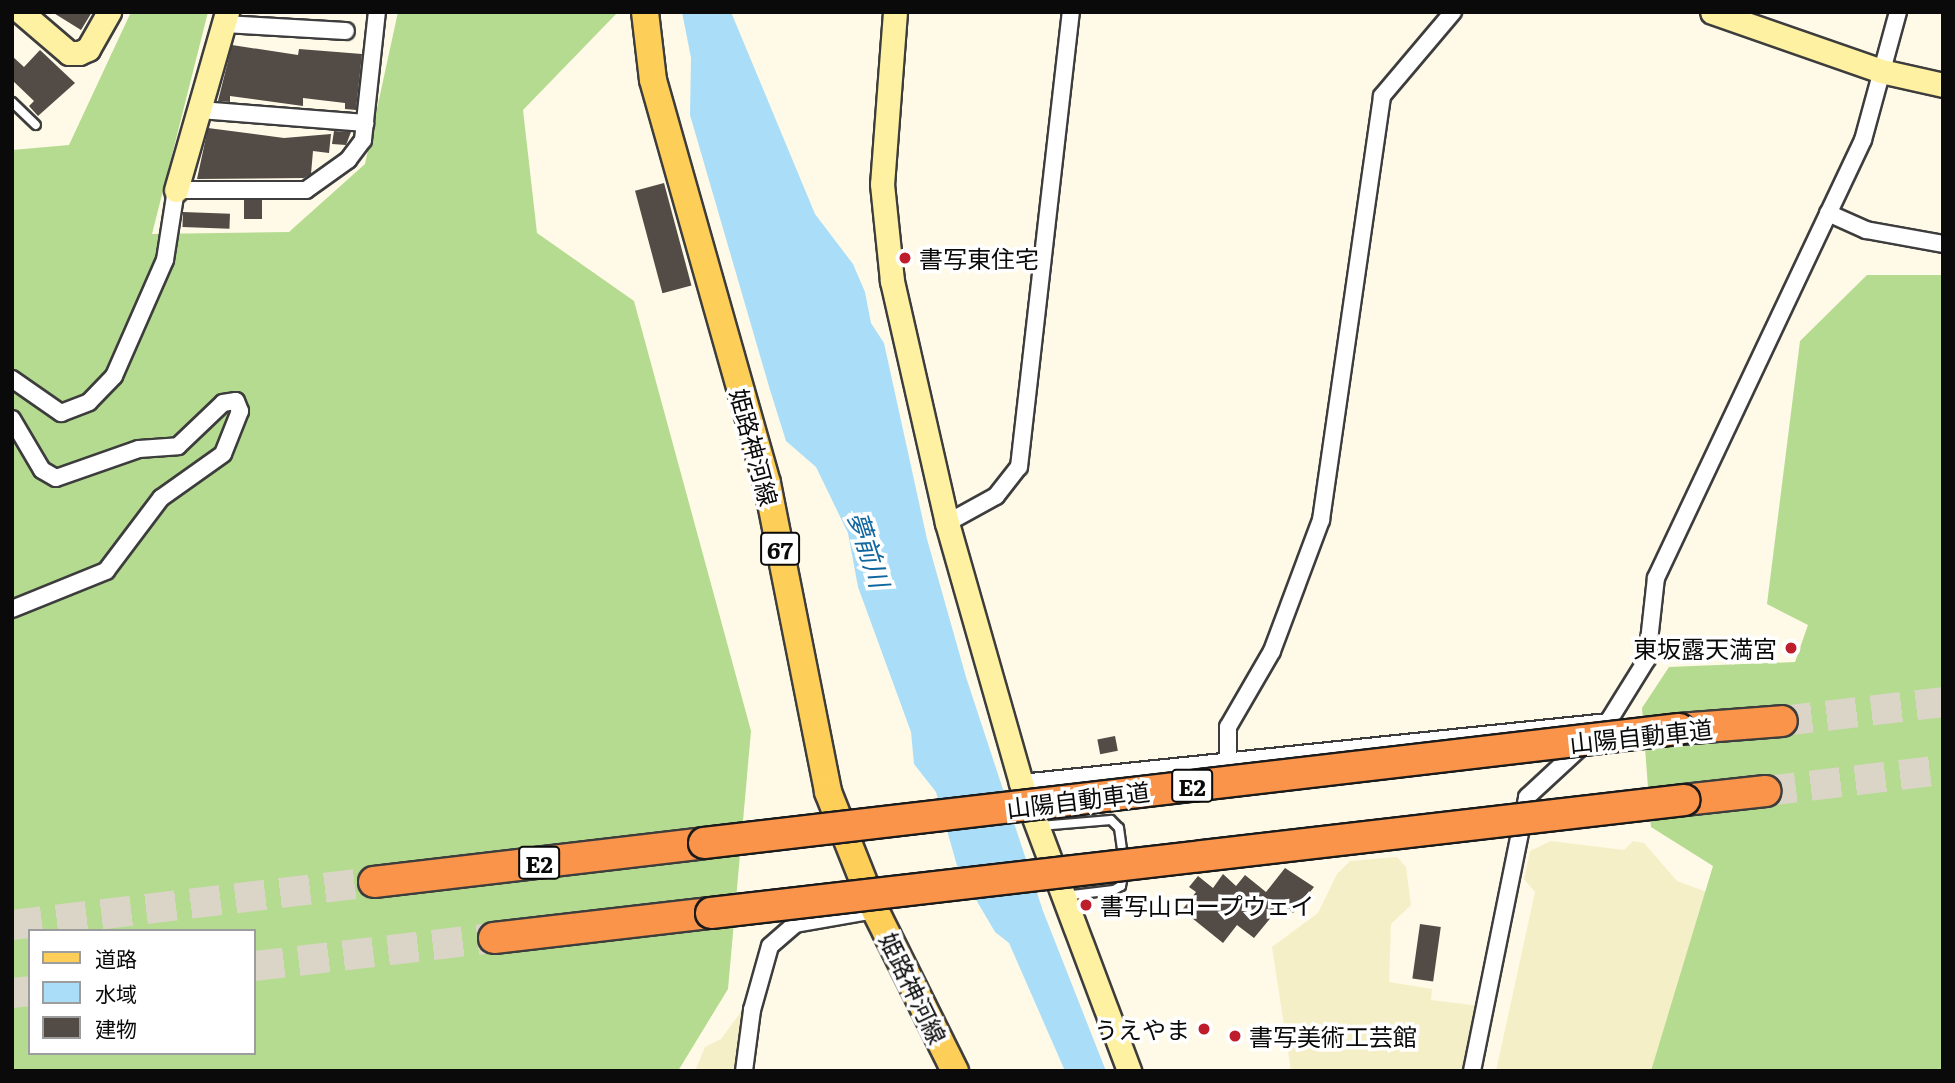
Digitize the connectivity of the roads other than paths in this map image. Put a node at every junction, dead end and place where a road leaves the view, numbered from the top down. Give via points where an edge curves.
1 (21, 12) edge
2 (109, 12) edge
3 (377, 12) edge
4 (645, 12) edge
5 (895, 12) edge
6 (1071, 12) edge
7 (1453, 12) edge
8 (1712, 12) edge
9 (1898, 12) edge
10 (225, 18) edge
11 (12, 21) edge
12 (346, 32) dead end
13 (1881, 71) junction
14 (1943, 85) edge
15 (12, 102) edge
16 (200, 110) junction
17 (365, 123) junction
18 (36, 125) dead end
19 (176, 190) junction
20 (1828, 213) junction
21 (1943, 244) edge
22 (12, 379) edge
23 (12, 419) edge
24 (947, 523) junction
25 (12, 609) edge
26 (1782, 721) tunnel mouth
27 (1608, 722) junction
28 (1228, 761) junction
29 (1021, 783) junction
30 (1766, 791) tunnel mouth
31 (1037, 826) junction
32 (374, 882) tunnel mouth
33 (1063, 896) junction
34 (875, 911) junction
35 (494, 938) tunnel mouth
36 (744, 1071) edge
37 (954, 1071) edge
38 (1129, 1071) edge
39 (1472, 1071) edge

1 - 2 street via 69,53 88,49
1 - 11 street
3 - 17 street
4 - 34 main road, 姫路神河線 / 67 via 653,80 767,483 828,792
5 - 24 street via 883,141 885,228
6 - 24 street via 1019,467 996,496
7 - 28 street via 1382,96 1321,520 1272,650 1228,727
8 - 13 street
9 - 13 street
10 - 12 street
10 - 16 street
13 - 14 street
13 - 20 street via 1874,113
15 - 18 lane
16 - 17 street
16 - 19 street
17 - 19 street via 363,139 348,160 306,190
19 - 22 street via 165,260 114,376 89,402 61,413
20 - 21 street via 1866,230
20 - 27 street via 1656,578 1647,659
23 - 25 street via 42,470 57,478 139,449 178,446 223,402 236,401 240,411 223,454 161,498 106,571
24 - 29 street
26 - 32 highway, 山陽自動車道 / E2, bridge via 1679,729
27 - 28 street
27 - 39 street via 1527,797
28 - 29 street
29 - 31 street
30 - 35 highway, bridge
31 - 33 street
31 - 33 lane via 1100,818 1119,828 1121,886
33 - 38 street
34 - 36 street via 795,923 770,946 752,1010
34 - 37 main road, 姫路神河線 / 67

